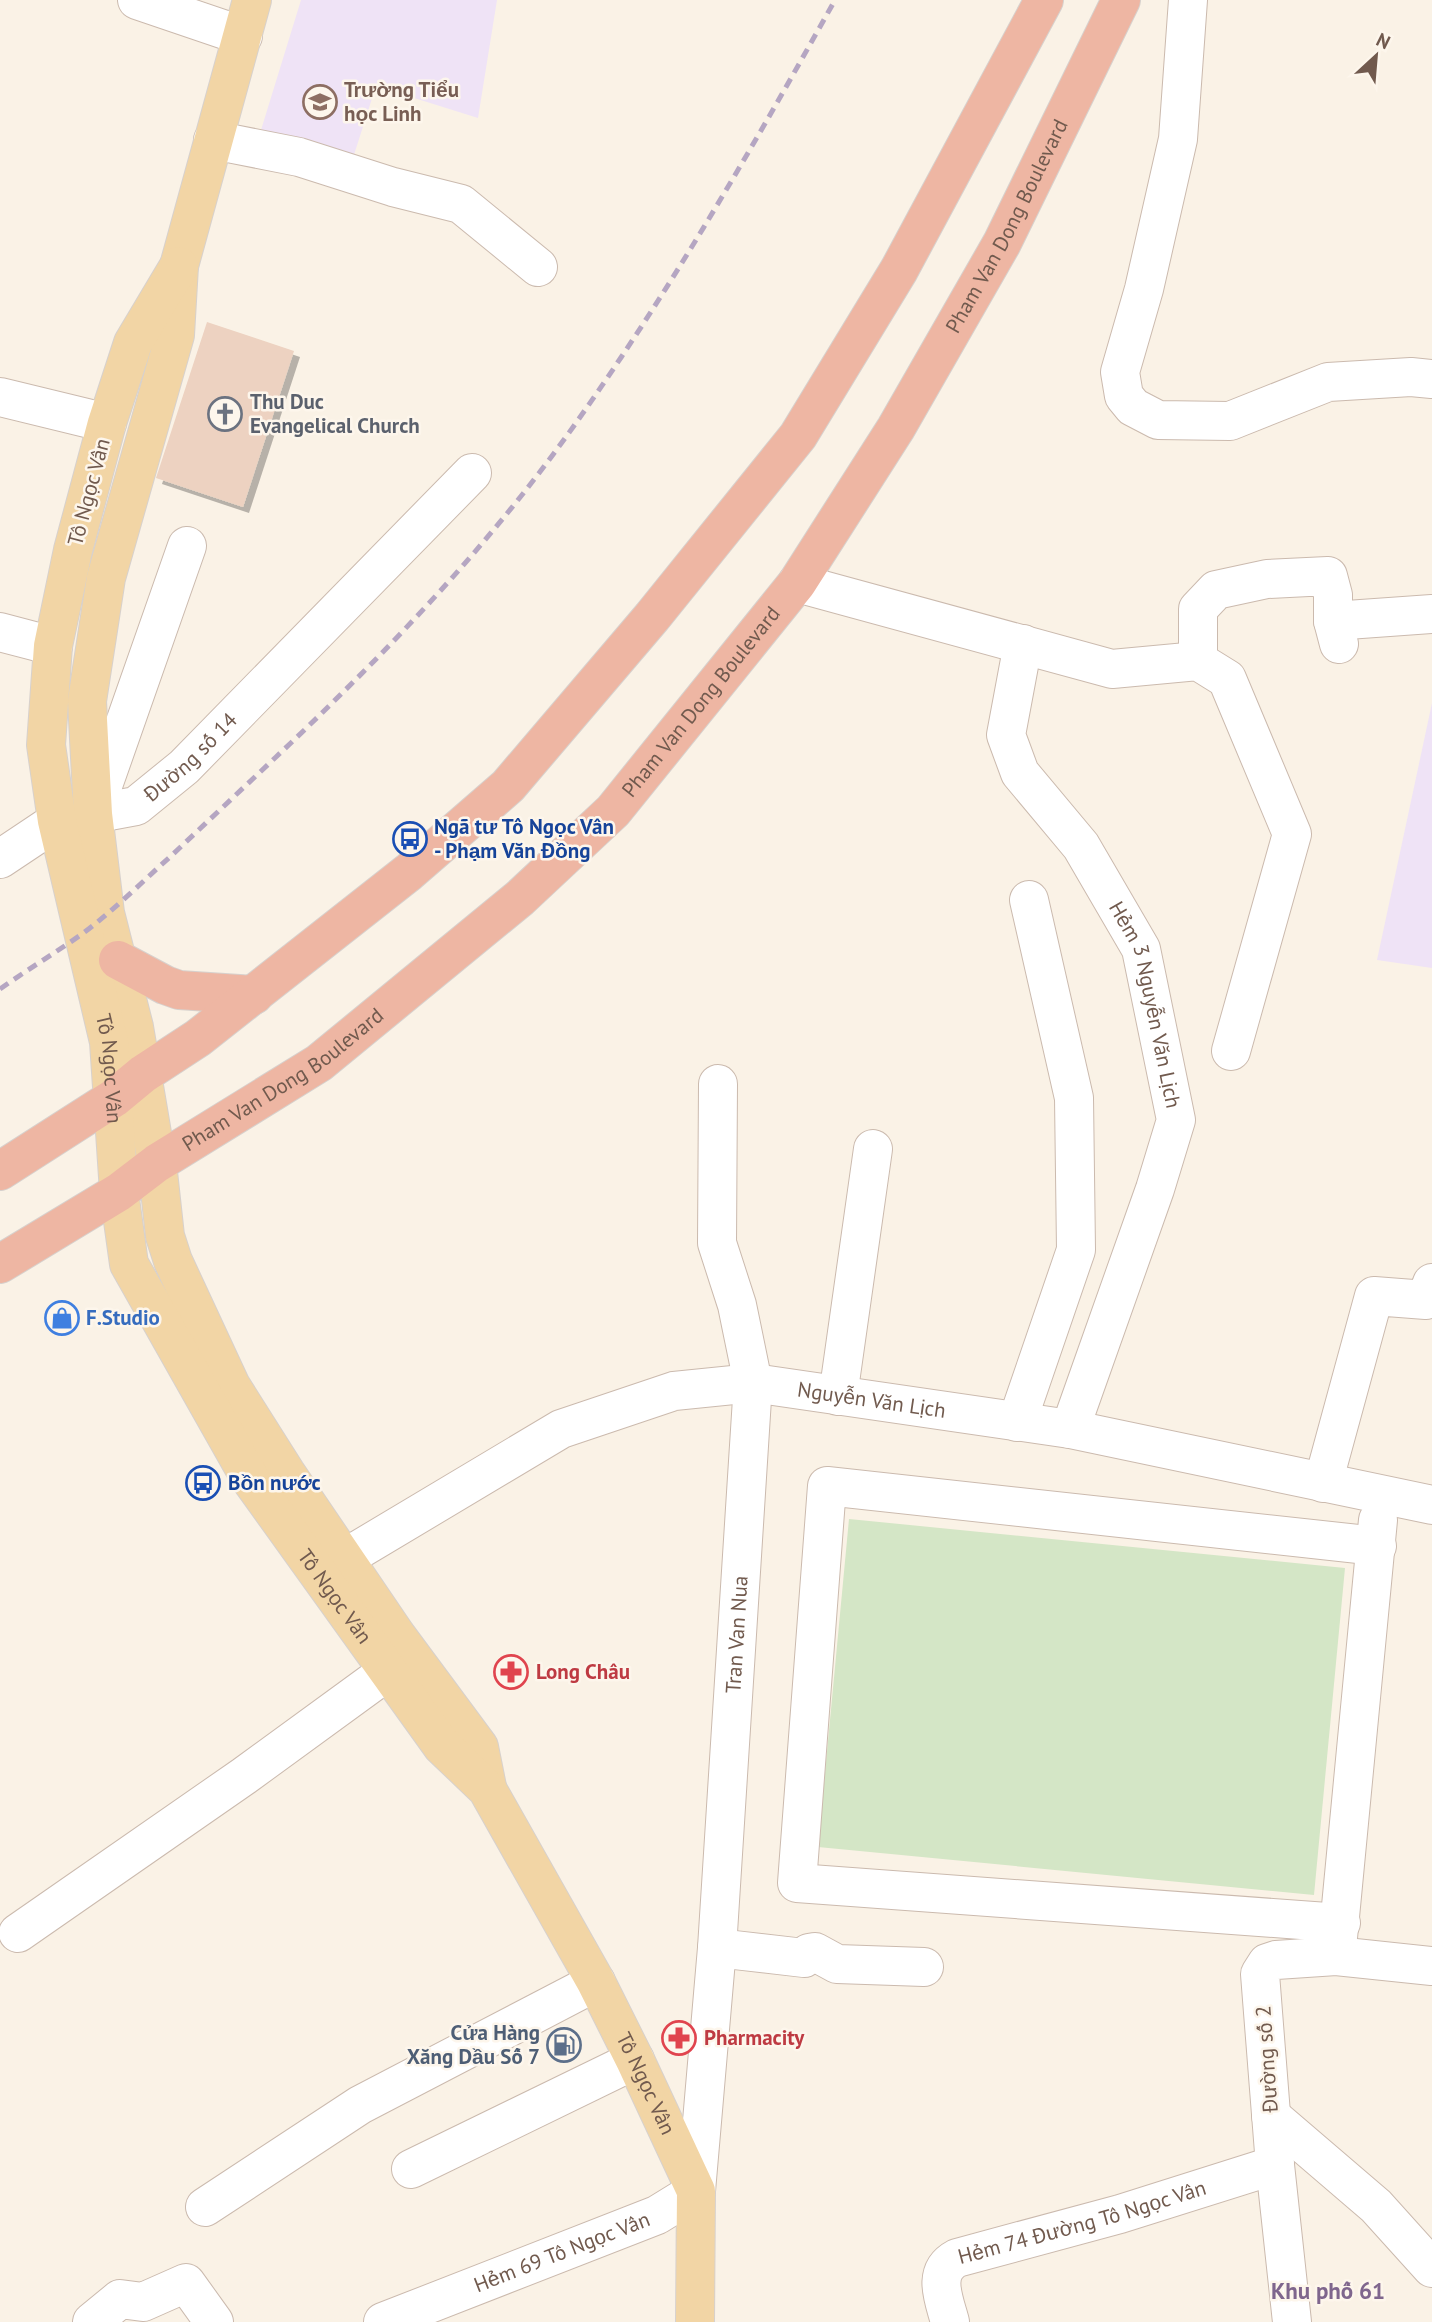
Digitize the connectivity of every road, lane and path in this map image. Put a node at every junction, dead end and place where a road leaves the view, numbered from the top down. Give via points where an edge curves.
1 (136, 0) edge
2 (1044, 0) edge
3 (1121, 0) edge
4 (1188, 0) edge
5 (247, 18) edge
6 (213, 140) junction
7 (179, 266) junction
8 (538, 267) dead end
9 (1432, 379) edge
10 (0, 397) edge
11 (107, 423) junction
12 (472, 473) dead end
13 (187, 546) dead end
14 (797, 583) junction
15 (1432, 614) edge
16 (0, 632) edge
17 (1023, 644) junction
18 (53, 646) junction
19 (1198, 661) junction
20 (75, 818) junction
21 (0, 859) edge
22 (1029, 900) dead end
23 (118, 960) junction
24 (254, 995) junction
25 (1231, 1051) dead end
26 (143, 1074) junction
27 (718, 1084) dead end
28 (114, 1098) junction
29 (873, 1149) dead end
30 (13, 1162) edge
31 (157, 1163) junction
32 (119, 1192) junction
33 (0, 1264) edge
34 (1432, 1283) edge
35 (753, 1383) junction
36 (838, 1396) junction
37 (1017, 1422) junction
38 (1070, 1429) junction
39 (1323, 1483) junction
40 (1380, 1494) junction
41 (1432, 1505) edge
42 (1377, 1546) junction
43 (345, 1558) junction
44 (388, 1671) junction
45 (487, 1789) junction
46 (18, 1933) dead end
47 (1338, 1939) junction
48 (717, 1948) junction
49 (1432, 1966) edge
50 (925, 1967) dead end
51 (596, 1982) junction
52 (635, 2060) junction
53 (1271, 2116) junction
54 (1275, 2165) junction
55 (411, 2169) dead end
56 (696, 2191) junction
57 (205, 2207) dead end
58 (1432, 2267) edge
59 (106, 2311) edge
60 (427, 2313) edge
61 (214, 2322) edge
62 (383, 2322) edge
63 (695, 2322) edge
64 (950, 2322) edge
65 (1292, 2322) edge

1 - 5 street
2 - 24 highway via 900,270 798,436 508,786 410,872
3 - 14 highway, Pham Van Dong Boulevard via 1002,243 896,428
4 - 9 street via 1178,139 1120,372 1124,396 1133,407 1158,420 1230,421 1328,382
5 - 6 main road, Tô Ngọc Vân
6 - 7 main road, Tô Ngọc Vân
6 - 8 street via 299,157 461,204
7 - 11 main road, Tô Ngọc Vân via 133,343
7 - 20 main road, Tô Ngọc Vân via 175,335 106,578
10 - 11 street
11 - 18 main road, Tô Ngọc Vân
12 - 20 street, Đường số 14 via 184,767 136,806
13 - 20 street
14 - 17 street
14 - 31 highway, Pham Van Dong Boulevard via 613,811 520,898 319,1063
15 - 19 street via 1336,633 1328,576 1267,579 1216,590 1198,609
16 - 18 street
17 - 19 street via 1112,669
17 - 38 street, Hẻm 3 Nguyễn Văn Lịch via 1006,735 1020,773 1081,846 1141,949 1177,1120
18 - 20 main road, Tô Ngọc Vân via 46,745
19 - 25 street via 1227,679 1292,834
20 - 21 street
20 - 23 main road, Tô Ngọc Vân
20 - 28 main road, Tô Ngọc Vân
22 - 37 street via 1074,1098 1076,1250
23 - 24 highway via 179,990
23 - 26 main road, Tô Ngọc Vân
24 - 26 highway
26 - 28 highway
26 - 31 main road, Tô Ngọc Vân
27 - 35 street, Tran Van Nua via 717,1242 737,1305
28 - 30 highway
28 - 32 main road, Tô Ngọc Vân
29 - 36 street
31 - 32 highway, Pham Van Dong Boulevard
31 - 43 main road, Tô Ngọc Vân via 165,1236 173,1261 231,1386
32 - 33 highway, Pham Van Dong Boulevard
32 - 44 main road, Tô Ngọc Vân via 129,1264 160,1322 251,1480
34 - 39 street via 1426,1300 1374,1296
35 - 36 street, Nguyễn Văn Lịch
35 - 43 street, Nguyễn Văn Lịch via 674,1391 561,1429
35 - 48 street, Tran Van Nua
36 - 37 street, Nguyễn Văn Lịch
37 - 38 street, Nguyễn Văn Lịch
38 - 39 street, Nguyễn Văn Lịch
39 - 40 street, Nguyễn Văn Lịch
40 - 41 street, Nguyễn Văn Lịch
40 - 42 street
42 - 47 street
42 - 47 street via 827,1486 797,1883
43 - 45 main road, Tô Ngọc Vân via 479,1747
44 - 45 main road, Tô Ngọc Vân via 442,1746
44 - 46 street
45 - 51 main road, Tô Ngọc Vân
47 - 49 street, Đường số 2
47 - 53 street, Đường số 2 via 1267,1963 1260,1974
48 - 50 street via 804,1958 815,1952 836,1964
48 - 56 street, Tran Van Nua
51 - 52 main road, Tô Ngọc Vân
51 - 57 street via 360,2105
52 - 55 street
52 - 56 main road, Tô Ngọc Vân
53 - 54 street, Đường số 2
53 - 58 street via 1376,2206
54 - 64 street, Hẻm 74 Đường Tô Ngọc Vân via 1121,2214 957,2258 942,2272
54 - 65 street, Đường số 2
56 - 60 street, Hẻm 69 Tô Ngọc Vân via 657,2215 481,2284
56 - 63 main road, Tô Ngọc Vân
59 - 61 street via 143,2302 186,2283
60 - 62 street, Hẻm 69 Tô Ngọc Vân

